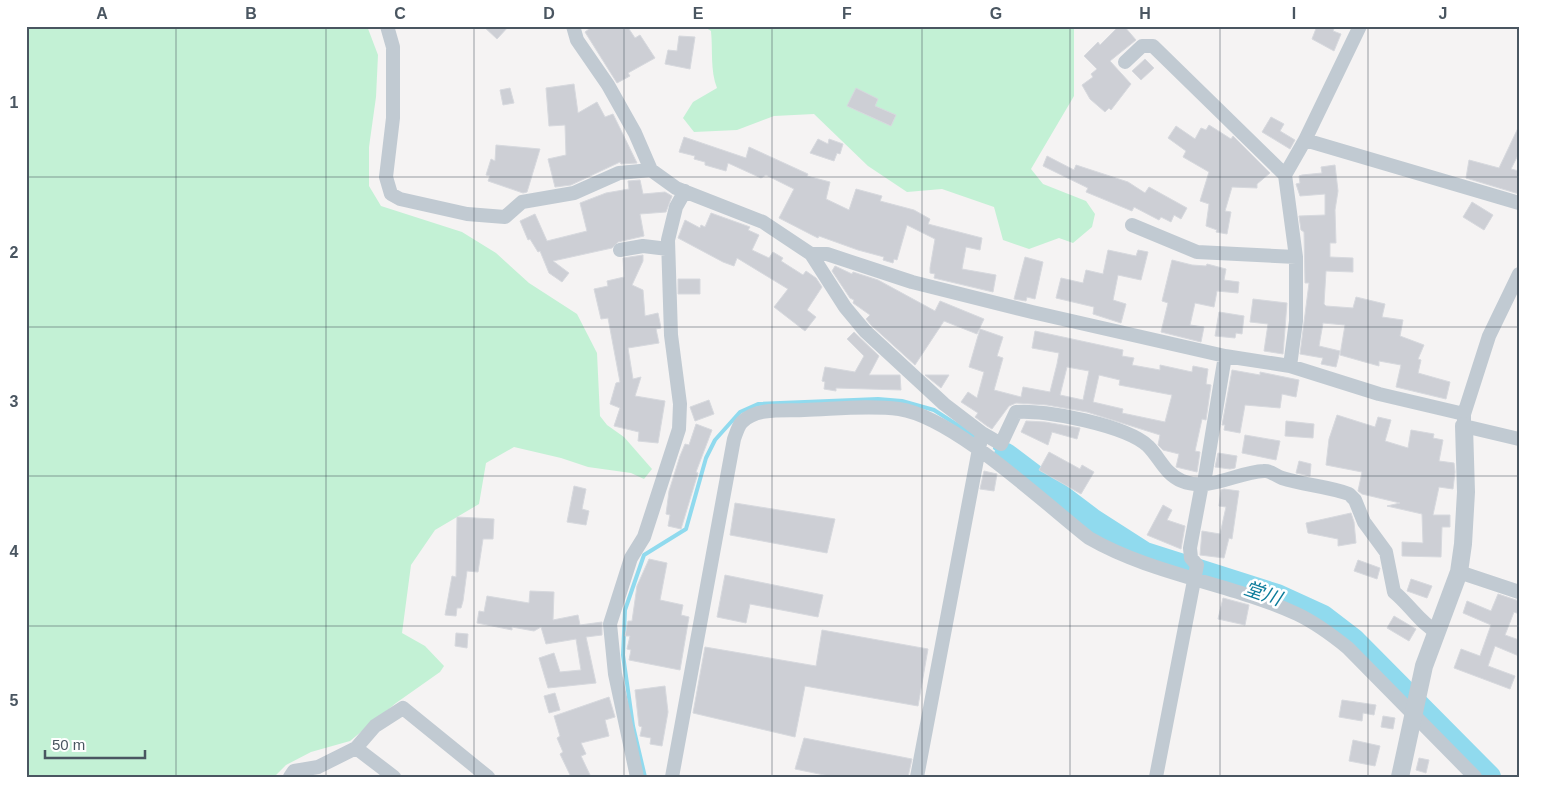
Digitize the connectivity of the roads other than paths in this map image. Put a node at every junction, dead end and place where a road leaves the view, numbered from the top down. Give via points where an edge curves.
1 (387, 26) edge
2 (573, 26) edge
3 (1360, 26) edge
4 (1125, 62) dead end
5 (1305, 140) junction
6 (651, 170) junction
7 (1285, 175) junction
8 (685, 191) junction
9 (1519, 203) edge
10 (1132, 225) dead end
11 (668, 249) junction
12 (620, 250) dead end
13 (810, 254) junction
14 (1296, 257) junction
15 (1519, 274) edge
16 (1225, 356) junction
17 (1290, 366) junction
18 (1464, 420) junction
19 (1519, 439) edge
20 (980, 441) junction
21 (1203, 483) junction
22 (1459, 572) junction
23 (1194, 573) junction
24 (1519, 592) edge
25 (1437, 632) junction
26 (1412, 712) junction
27 (356, 748) junction
28 (290, 777) edge
29 (394, 777) edge
30 (488, 777) edge
31 (638, 777) edge
32 (672, 777) edge
33 (917, 777) edge
34 (1156, 777) edge
35 (1400, 777) edge
36 (1474, 777) edge

1 - 6 street via 393,47 393,118 386,177 391,194 400,200 467,214 505,217 522,202 574,193 619,173
2 - 6 street via 577,40 608,85
3 - 5 street
4 - 7 street via 1142,46 1153,46
5 - 7 street
5 - 9 street
6 - 8 street
7 - 14 street
8 - 11 street via 676,207
8 - 13 street via 763,222
10 - 14 street via 1197,252
11 - 12 street via 642,246
11 - 31 street via 670,335 680,404 679,429 649,523 631,558 610,624 615,674
13 - 16 street via 827,254 912,282
13 - 20 street via 865,331
14 - 17 street via 1296,321
15 - 18 street via 1489,336
16 - 17 street
16 - 21 street
17 - 18 street
18 - 19 street
18 - 22 street via 1466,492
20 - 21 street via 1001,444 1016,412 1050,414 1114,428 1147,445 1166,471 1181,481
20 - 23 street via 1089,538 1138,561
20 - 32 street via 899,409 773,412 756,414 742,423 734,439
20 - 33 street
21 - 23 street via 1190,548
21 - 25 street via 1263,470 1281,478 1352,496 1364,522 1386,552 1394,592 1407,602 1426,626
22 - 24 street
22 - 25 street
23 - 26 street via 1297,614 1325,630 1348,648
23 - 34 street
25 - 26 street
26 - 35 street
26 - 36 street
27 - 28 street via 318,767 294,770
27 - 29 street
27 - 30 street via 375,726 402,708

